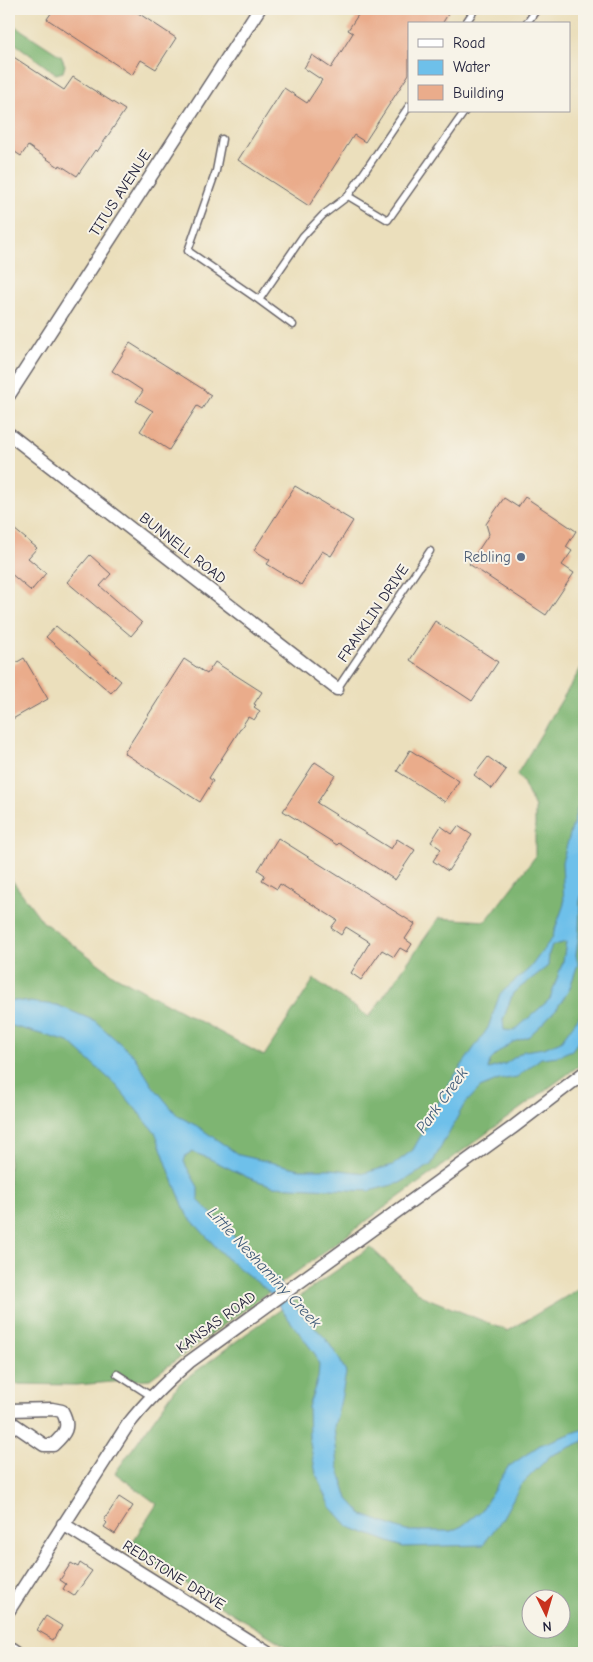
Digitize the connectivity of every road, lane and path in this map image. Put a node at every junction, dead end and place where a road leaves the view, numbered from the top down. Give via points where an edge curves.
1 (259, 9) edge
2 (475, 9) edge
3 (537, 9) edge
4 (466, 22) edge
5 (527, 22) edge
6 (408, 107) edge
7 (464, 112) edge
8 (222, 140) dead end
9 (348, 196) junction
10 (260, 300) junction
11 (293, 325) dead end
12 (9, 395) edge
13 (9, 434) edge
14 (430, 551) dead end
15 (337, 689) joint
16 (584, 1073) edge
17 (117, 1374) dead end
18 (152, 1396) junction
19 (9, 1410) edge
20 (9, 1421) edge
21 (63, 1524) junction
22 (9, 1610) edge
23 (9, 1649) edge
24 (15, 1653) edge
25 (268, 1653) edge

1 - 12 street, TITUS AVENUE
2 - 4 lane
3 - 5 lane
6 - 9 lane
7 - 9 lane via 388,220
8 - 10 lane via 216,171 188,251
9 - 10 lane via 303,236
10 - 11 lane
13 - 15 street, BUNNELL ROAD
14 - 15 lane, FRANKLIN DRIVE
16 - 18 street, KANSAS ROAD via 221,1338
17 - 18 lane
18 - 21 street, KANSAS ROAD via 127,1426
19 - 20 street via 62,1411 67,1428 53,1445 44,1446
21 - 22 street, KANSAS ROAD
21 - 25 street, REDSTONE DRIVE
23 - 24 street

